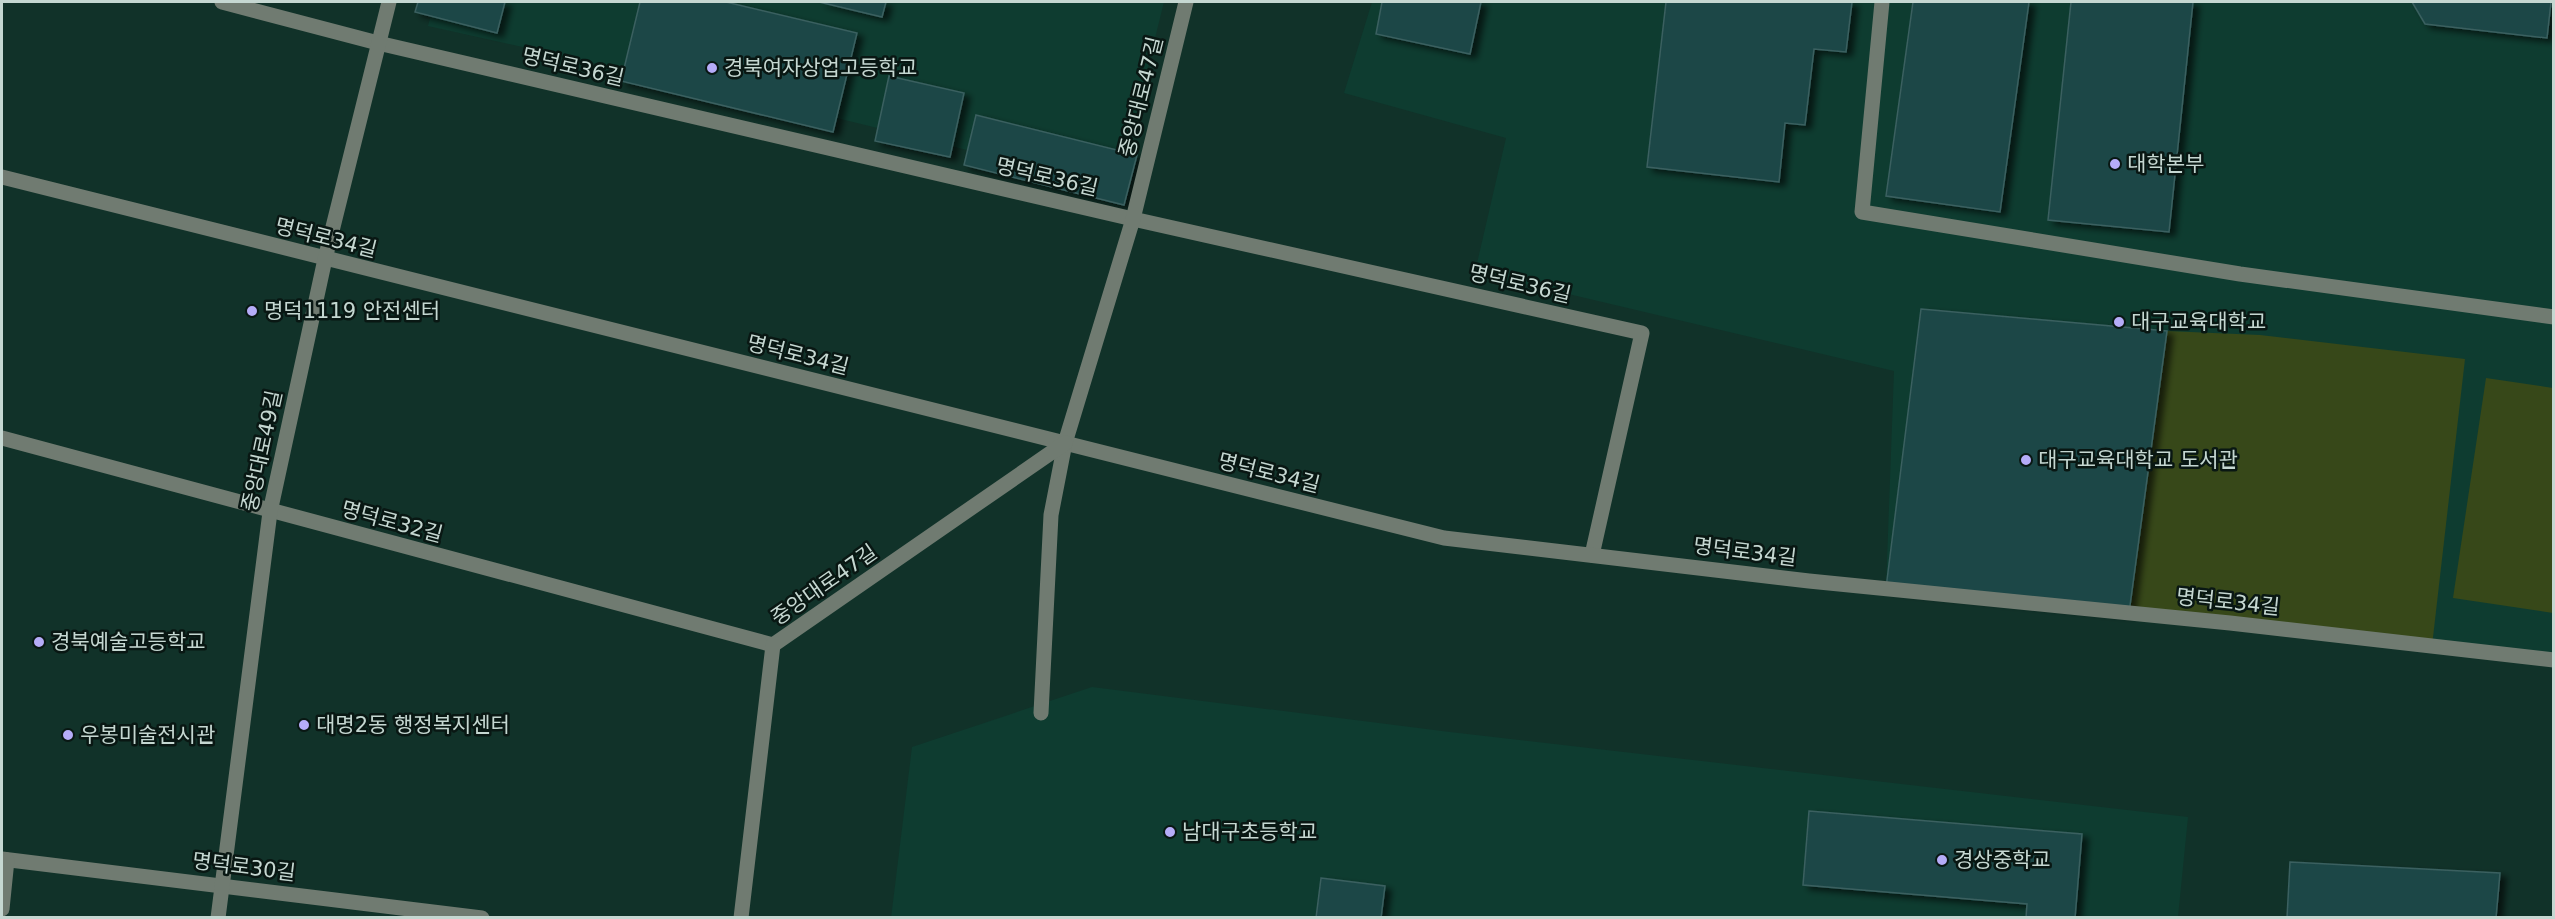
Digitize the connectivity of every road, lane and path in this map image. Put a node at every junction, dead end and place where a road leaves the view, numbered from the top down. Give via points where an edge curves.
1 (222, 2) edge
2 (389, 2) edge
3 (1186, 2) edge
4 (1882, 2) edge
5 (378, 43) junction
6 (2, 177) edge
7 (1133, 219) junction
8 (325, 259) junction
9 (2553, 317) edge
10 (2, 438) edge
11 (1065, 444) junction
12 (270, 512) junction
13 (1592, 555) junction
14 (773, 645) junction
15 (2553, 660) edge
16 (1041, 713) dead end
17 (4, 860) edge
18 (222, 885) junction
19 (2, 909) edge
20 (218, 918) edge
21 (482, 918) edge
22 (741, 918) edge

1 - 5 street, 명덕로36길
2 - 5 street, 중앙대로49길
3 - 7 street, 중앙대로47길
4 - 9 street via 1862,212 2240,274
5 - 7 street, 명덕로36길
5 - 8 street, 중앙대로49길
6 - 8 street, 명덕로34길
7 - 11 street, 중앙대로47길
7 - 13 street, 명덕로36길 via 1642,333
8 - 11 street, 명덕로34길
8 - 12 street, 중앙대로49길
10 - 12 street, 명덕로32길
11 - 13 street, 명덕로34길 via 1444,537
11 - 14 street, 중앙대로47길
11 - 16 street, 중앙대로47길 via 1051,515
12 - 14 street, 명덕로32길
12 - 18 street, 중앙대로49길
13 - 15 street, 명덕로34길
14 - 22 street, 중앙대로47길
17 - 18 street, 명덕로30길
17 - 19 street
18 - 20 street, 중앙대로49길
18 - 21 street, 명덕로30길

